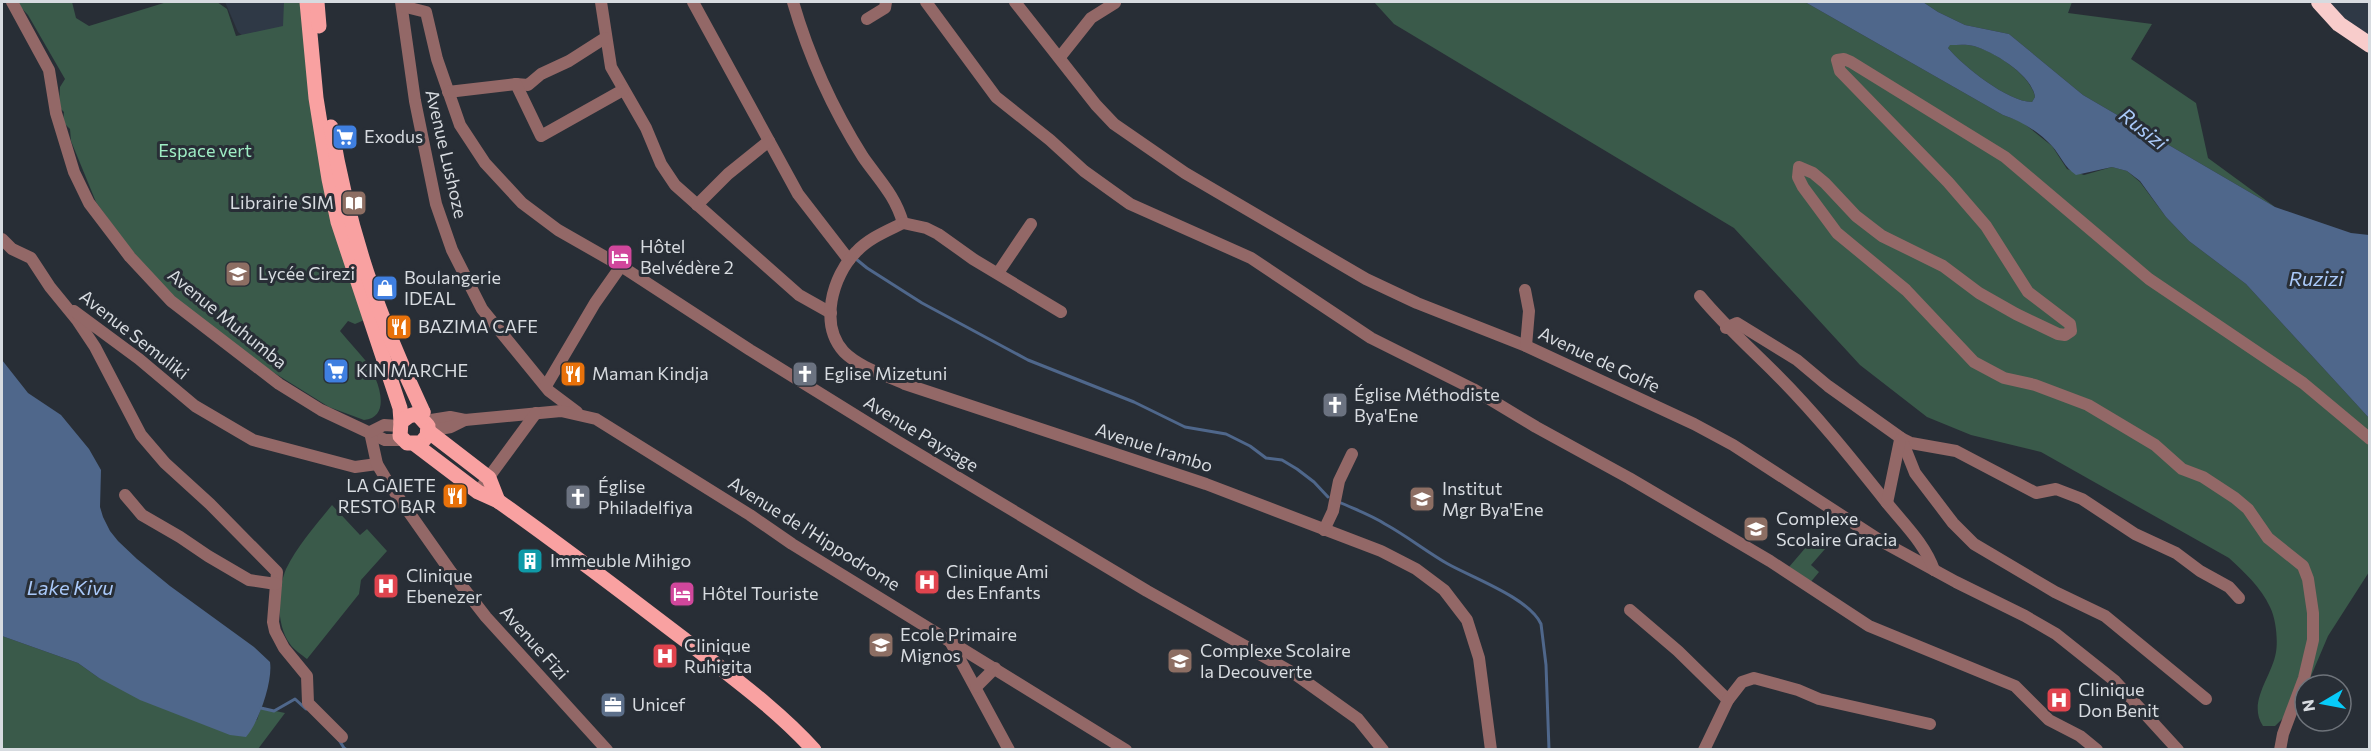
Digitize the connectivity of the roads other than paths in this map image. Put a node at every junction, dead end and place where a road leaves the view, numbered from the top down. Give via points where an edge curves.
1 (12, 2) edge
2 (307, 2) edge
3 (317, 2) edge
4 (601, 2) edge
5 (693, 2) edge
6 (793, 2) edge
7 (886, 2) edge
8 (926, 2) edge
9 (1015, 2) edge
10 (2319, 2) edge
11 (1114, 3) edge
12 (402, 4) edge
13 (867, 19) dead end
14 (605, 38) junction
15 (2370, 45) edge
16 (1060, 57) junction
17 (516, 84) junction
18 (623, 90) junction
19 (448, 92) junction
20 (769, 141) junction
21 (697, 205) junction
22 (903, 223) junction
23 (1031, 224) dead end
24 (2, 239) edge
25 (849, 260) junction
26 (621, 266) junction
27 (998, 273) junction
28 (1525, 290) dead end
29 (1700, 296) dead end
30 (64, 303) junction
31 (1061, 312) dead end
32 (831, 313) junction
33 (376, 321) junction
34 (1726, 328) junction
35 (1526, 346) junction
36 (548, 388) junction
37 (542, 412) junction
38 (578, 413) junction
39 (426, 421) junction
40 (370, 432) junction
41 (405, 433) junction
42 (1900, 438) junction
43 (2370, 439) edge
44 (1352, 454) dead end
45 (377, 464) junction
46 (489, 478) junction
47 (478, 492) junction
48 (125, 495) dead end
49 (498, 501) junction
50 (1887, 503) junction
51 (1324, 530) junction
52 (1934, 570) junction
53 (276, 584) junction
54 (2239, 598) dead end
55 (1630, 610) dead end
56 (949, 639) junction
57 (995, 668) junction
58 (976, 687) junction
59 (2206, 699) dead end
60 (1728, 700) junction
61 (1930, 724) dead end
62 (342, 737) dead end
63 (607, 750) edge
64 (814, 750) edge
65 (1009, 750) edge
66 (1126, 750) edge
67 (1383, 750) edge
68 (1491, 750) edge
69 (1704, 750) edge
70 (2097, 750) edge
71 (2178, 750) edge
72 (2280, 750) edge

1 - 40 street, Avenue Muhumba via 49,70 56,113 74,172 89,203 130,257 171,301 279,384 321,410
2 - 33 main road via 328,179 338,222
3 - 33 main road via 326,98 339,177
4 - 14 street
5 - 20 street
6 - 22 street via 823,86 863,157 894,198
7 - 13 street via 885,8
8 - 70 street via 996,97 1130,204 1251,258 1371,338 1473,389 1629,478 1770,561 1869,627 2014,686 2049,720
9 - 16 street, Avenue de Golfe
10 - 15 highway via 2339,24
11 - 16 street via 1091,18
12 - 19 street, Avenue Paysage via 426,12
12 - 36 street, Avenue Lushoze via 433,192 452,250 482,309
14 - 17 street via 528,85
14 - 18 street
16 - 35 street, Avenue de Golfe via 1114,124 1185,173 1397,295
17 - 18 street via 541,136
17 - 19 street
18 - 21 street via 675,185
19 - 26 street, Avenue Paysage via 460,125 485,163 522,203 558,230
20 - 21 street
20 - 25 street via 798,194
21 - 32 street via 799,295
22 - 25 street, Avenue Irambo via 871,239
22 - 27 street via 938,234
23 - 27 street
24 - 30 street via 31,258
25 - 32 street, Avenue Irambo via 834,292
26 - 36 street via 595,303
26 - 67 street, Avenue Paysage via 897,441 1147,591 1295,674 1358,719
27 - 31 street
28 - 35 street via 1529,310
29 - 34 street
30 - 45 street, Avenue Semuliki via 195,405 253,440 355,467
30 - 53 street, Avenue Semuliki via 95,347 141,435 274,569 278,576
32 - 51 street, Avenue Irambo via 837,344 860,364 906,384 1206,484
33 - 39 main road
33 - 41 main road
34 - 42 street via 1737,323 1777,346
34 - 50 street via 1821,422
35 - 52 street, Avenue de Golfe via 1733,445 1881,541
36 - 37 street
36 - 38 street, Avenue Lushoze
37 - 38 street, Avenue de l'Hippodrome
37 - 39 street, Avenue de l'Hippodrome via 465,420 451,427
37 - 46 street
38 - 56 street, Avenue de l'Hippodrome via 596,418
39 - 41 main road via 409,416
39 - 41 main road via 425,440
39 - 46 main road
40 - 41 street via 384,425
40 - 45 street, Avenue Fizi
41 - 47 main road
42 - 50 street
42 - 54 street via 1956,451 2036,493 2056,489 2082,499 2135,534 2176,553 2229,587
42 - 59 street via 1915,473 1974,544 2055,592 2105,616
43 - 72 street via 2303,383 2149,279 2005,157 1851,62 1837,60 1840,71 1986,226 2028,292 2070,324 2071,331 2058,334 2016,314 1943,266 1882,236 1813,173 1799,167 1803,187 1837,233 1906,290 1974,362 2004,378 2088,405 2155,445 2182,469 2203,477 2235,498 2248,509 2268,538 2303,566 2313,612 2313,640
44 - 51 street
45 - 63 street, Avenue Fizi via 486,617
46 - 47 street
46 - 49 main road
47 - 49 main road
48 - 53 street via 142,515 208,556 249,580
49 - 64 main road via 727,673 794,727
50 - 52 street via 1929,557
51 - 68 street, Avenue Irambo via 1416,569 1444,591 1464,614 1479,658
52 - 71 street, Avenue de Golfe via 2056,633 2115,681
53 - 62 street, Avenue Semuliki via 273,622 277,637 307,676 308,703
55 - 60 street
56 - 57 street, Avenue de l'Hippodrome
56 - 58 street
57 - 58 street
57 - 66 street, Avenue de l'Hippodrome
58 - 65 street
60 - 61 street via 1742,682 1760,679 1819,699
60 - 69 street

